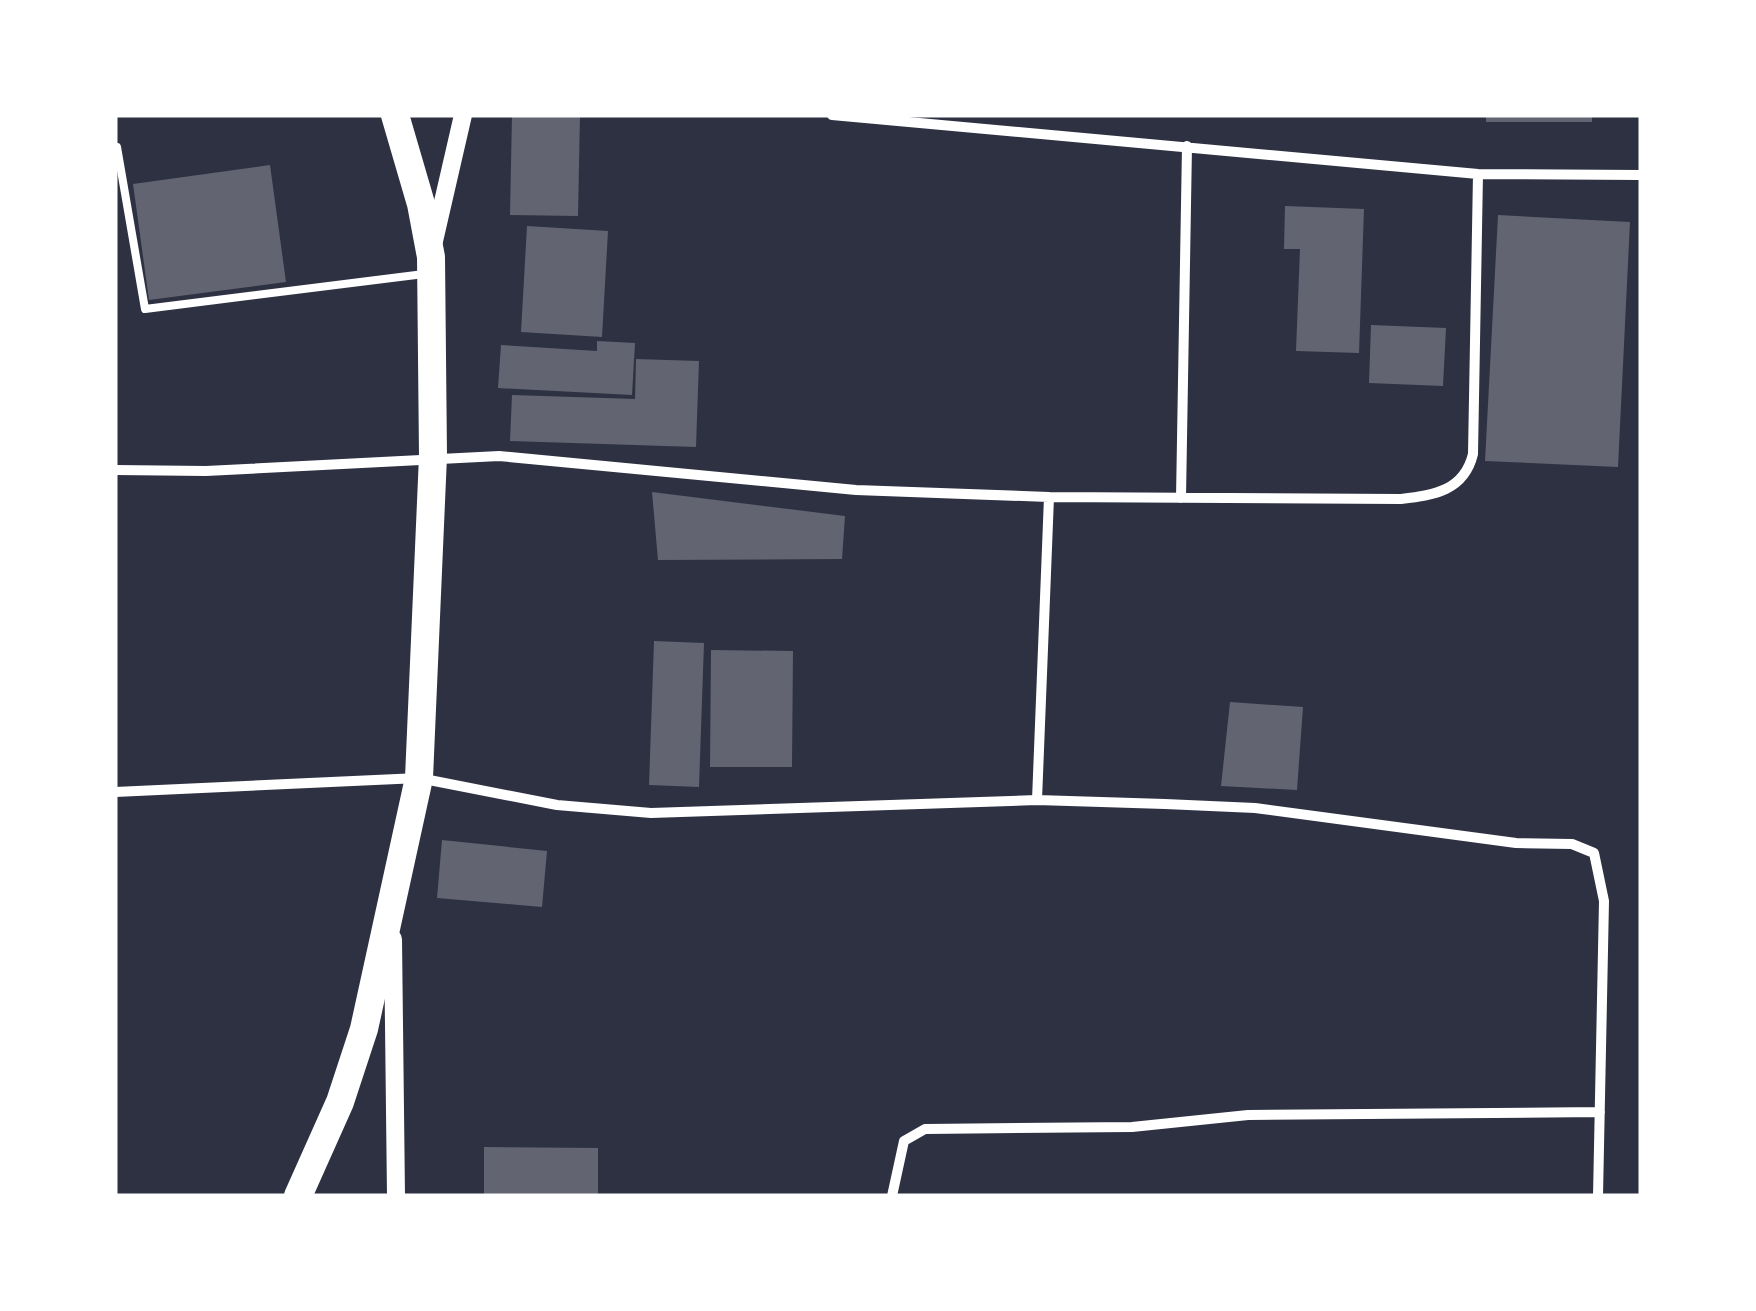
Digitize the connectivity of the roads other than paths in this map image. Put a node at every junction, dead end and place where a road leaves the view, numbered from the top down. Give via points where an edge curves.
1 (396, 115) edge
2 (463, 115) edge
3 (832, 115) edge
4 (1187, 146) junction
5 (117, 147) edge
6 (1478, 174) junction
7 (1641, 175) edge
8 (431, 265) junction
9 (433, 456) junction
10 (115, 470) edge
11 (1049, 497) junction
12 (1181, 498) junction
13 (419, 778) junction
14 (115, 792) edge
15 (1037, 800) junction
16 (393, 908) junction
17 (1600, 1112) junction
18 (298, 1196) edge
19 (396, 1196) edge
20 (892, 1196) edge
21 (1598, 1196) edge

1 - 8 highway
2 - 8 street
3 - 4 street
4 - 6 street
4 - 12 street
5 - 8 lane via 144,308
6 - 7 street
6 - 12 street via 1473,454 1462,478 1434,494 1401,499
8 - 9 highway
9 - 10 street via 206,471
9 - 11 street via 499,456 856,490
9 - 13 highway
11 - 12 street
11 - 15 street
13 - 14 street
13 - 15 street via 522,800 651,813
13 - 16 highway
15 - 17 street via 1255,808 1516,843 1572,844 1594,854 1604,901
16 - 18 highway via 340,1102
16 - 19 street
17 - 20 street via 925,1128 904,1141
17 - 21 street

